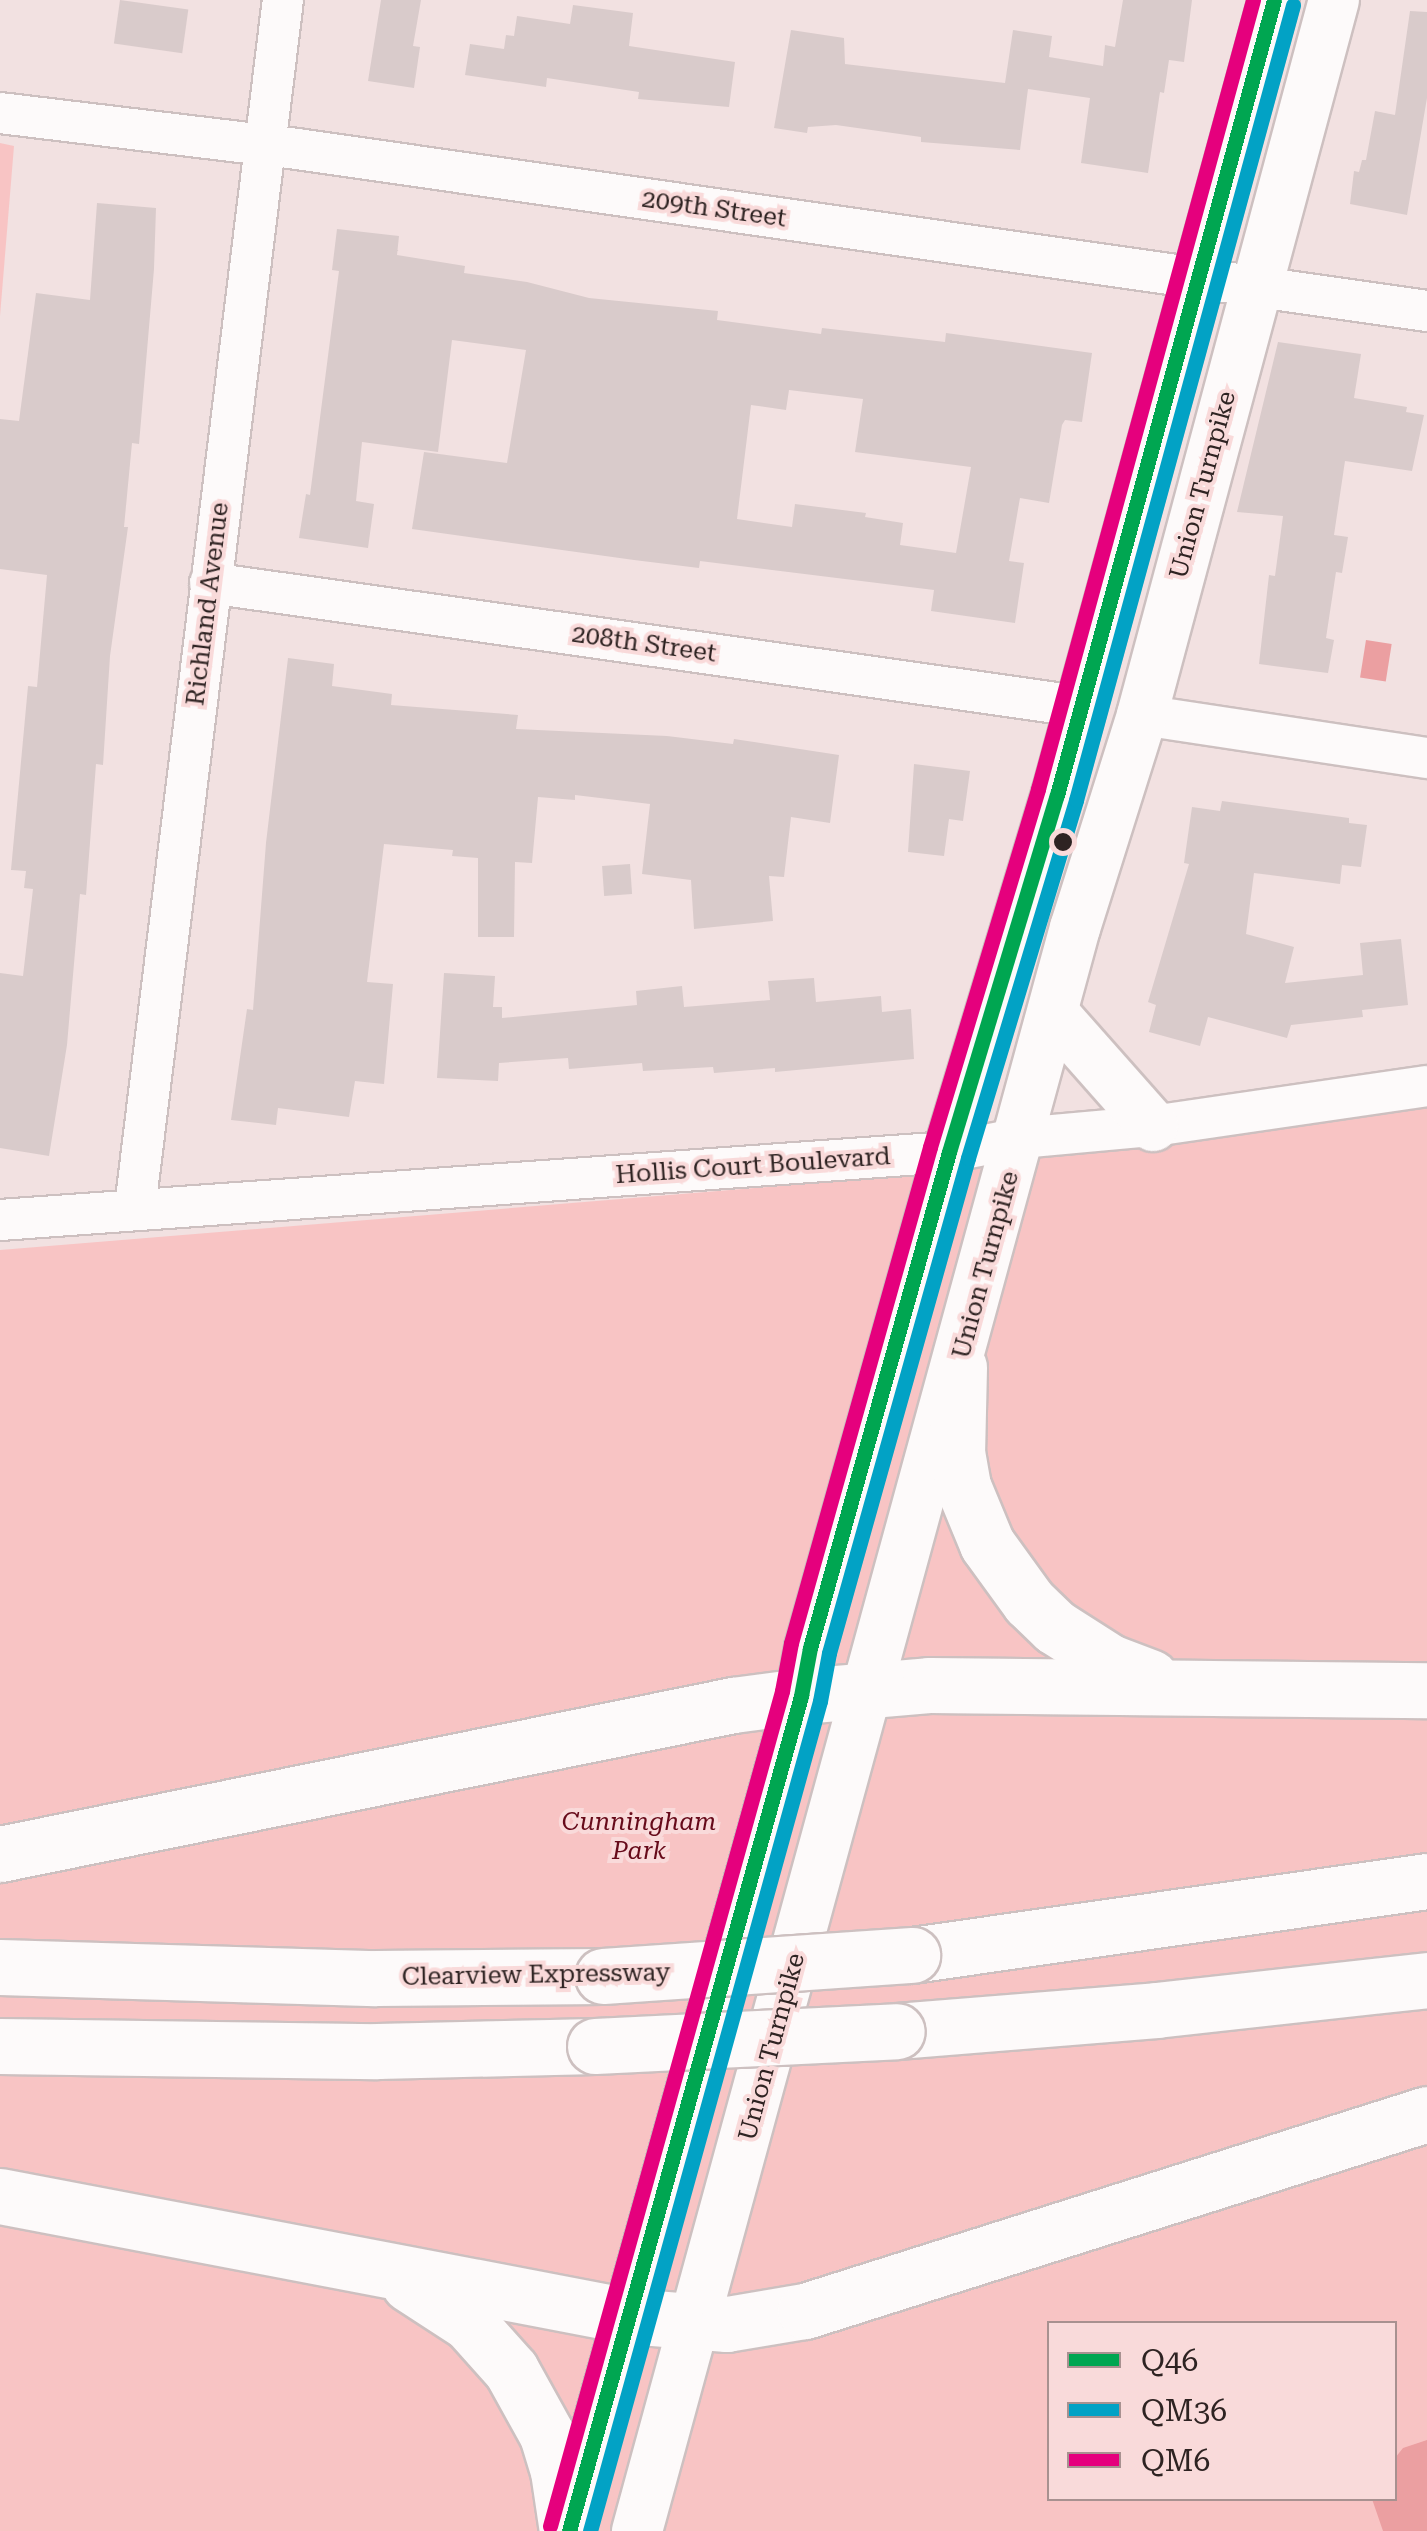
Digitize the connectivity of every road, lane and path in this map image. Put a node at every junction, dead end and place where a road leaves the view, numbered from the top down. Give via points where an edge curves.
1 (282, 0) edge
2 (1274, 0) edge
3 (1334, 0) edge
4 (0, 112) edge
5 (264, 144) junction
6 (1199, 279) junction
7 (1256, 287) junction
8 (1427, 311) edge
9 (210, 583) junction
10 (1078, 706) junction
11 (1142, 715) junction
12 (1427, 758) edge
13 (1053, 1013) junction
14 (1427, 1086) edge
15 (1152, 1126) junction
16 (1020, 1138) junction
17 (949, 1152) junction
18 (135, 1208) junction
19 (0, 1220) edge
20 (959, 1367) junction
21 (1222, 1688) junction
22 (870, 1690) junction
23 (1427, 1690) edge
24 (801, 1696) junction
25 (0, 1854) edge
26 (1427, 1881) edge
27 (0, 1968) edge
28 (1427, 1980) edge
29 (0, 2046) edge
30 (1427, 2114) edge
31 (0, 2196) edge
32 (345, 2261) junction
33 (630, 2316) junction
34 (696, 2322) junction
35 (568, 2531) edge
36 (638, 2531) edge

1 - 5 street, Richland Avenue
2 - 6 main road
3 - 7 main road, Union Turnpike
4 - 5 street, 209th Street
5 - 6 street, 209th Street
5 - 9 street, Richland Avenue
6 - 7 street, 209th Street
6 - 10 main road
7 - 8 street, 209th Street
7 - 11 main road, Union Turnpike
9 - 10 street, 208th Street
9 - 18 street, Richland Avenue
10 - 17 main road
11 - 12 street
11 - 13 main road, Union Turnpike
13 - 15 main road
13 - 16 main road, Union Turnpike
14 - 15 street, Hollis Court Boulevard
15 - 16 street, Hollis Court Boulevard
16 - 17 street, Hollis Court Boulevard
16 - 20 main road, Union Turnpike
17 - 18 street, Hollis Court Boulevard
17 - 24 main road
18 - 19 street, Hollis Court Boulevard
20 - 21 highway via 963,1486 988,1544 1030,1602 1056,1628 1110,1662 1170,1682
20 - 22 main road, Union Turnpike
21 - 22 highway via 929,1684
21 - 23 highway
22 - 24 highway
22 - 34 main road, Union Turnpike
24 - 25 highway
24 - 33 main road
26 - 27 highway, Clearview Expressway, bridge via 912,1955 603,1976 376,1978
28 - 29 highway, bridge via 898,2031 595,2046
30 - 34 highway via 805,2311 754,2322
31 - 32 highway
32 - 33 highway
32 - 35 highway via 419,2288 491,2344 547,2435
33 - 34 highway
33 - 35 main road
34 - 36 main road, Union Turnpike

